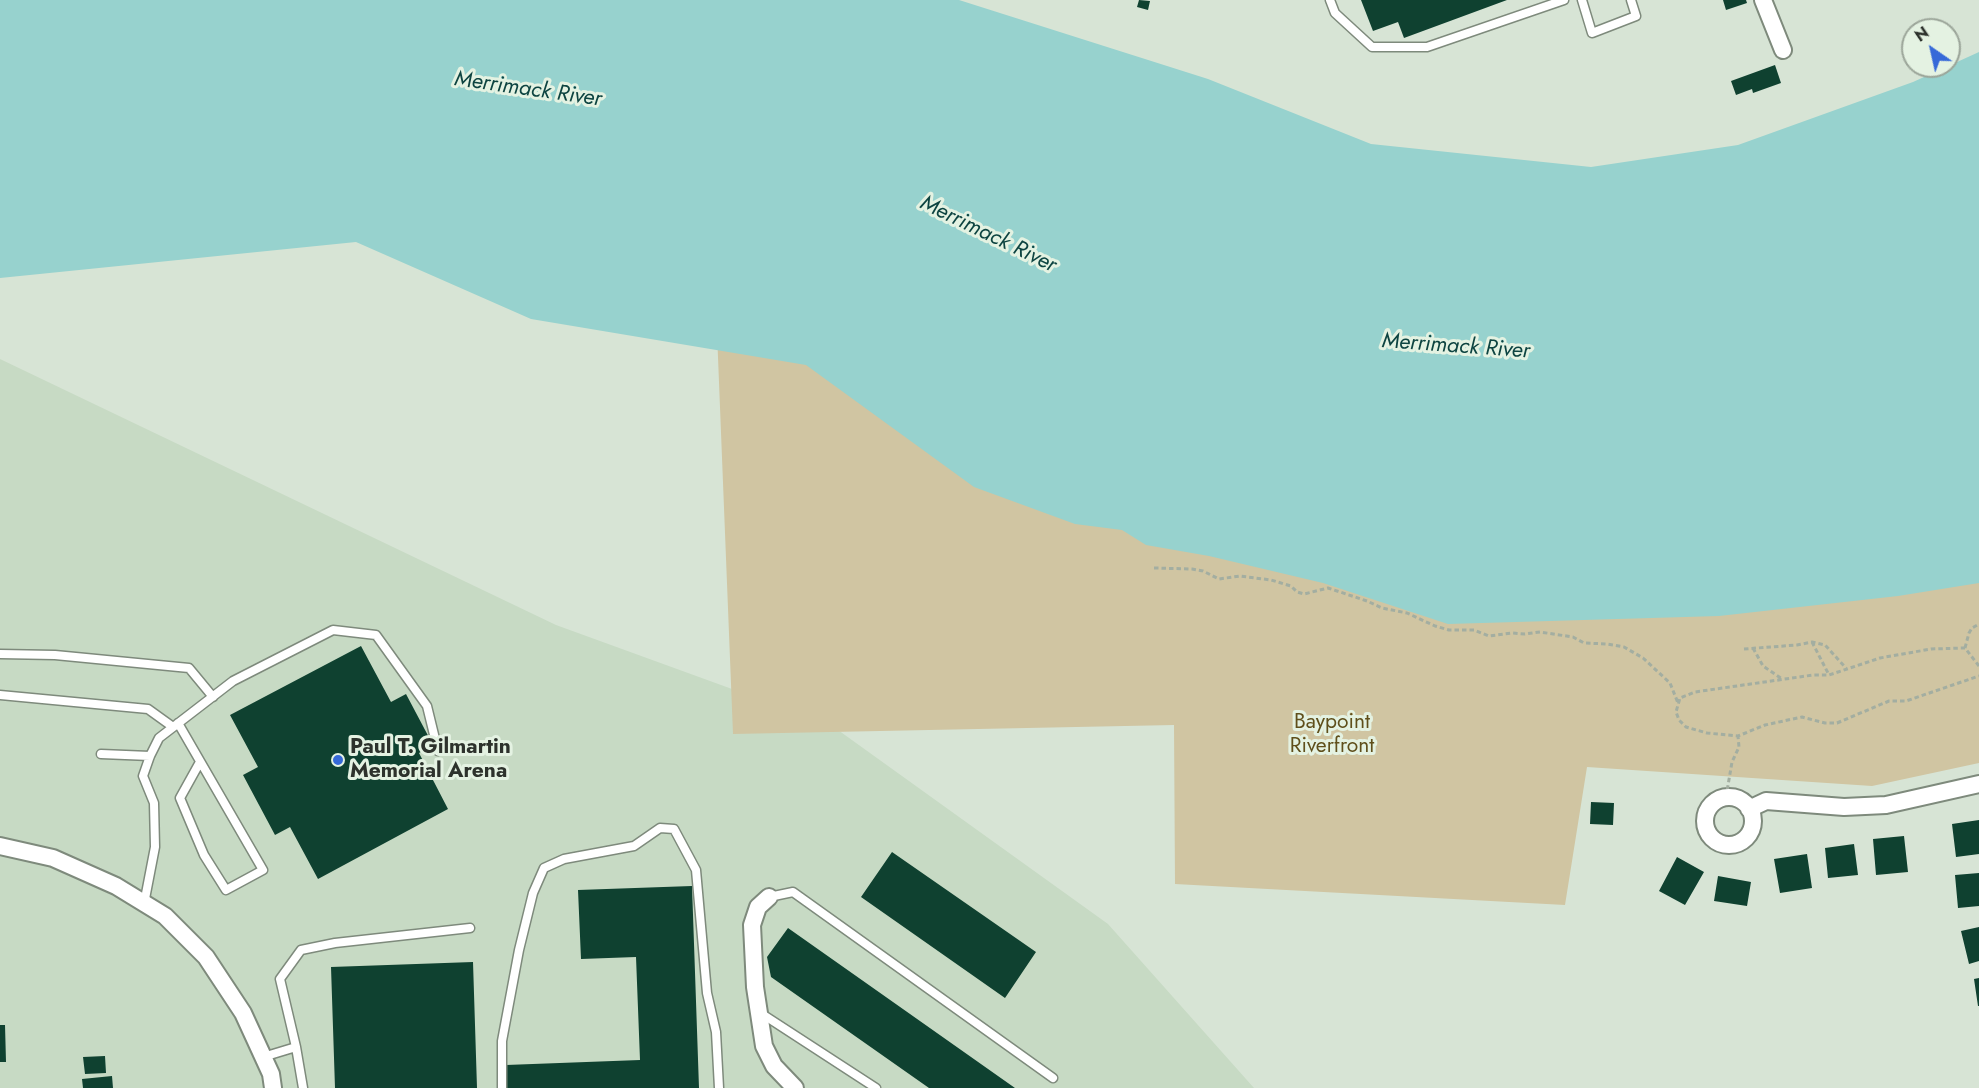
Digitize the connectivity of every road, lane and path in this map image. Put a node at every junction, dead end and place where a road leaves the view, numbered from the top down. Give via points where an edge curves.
1 (1330, 0) edge
2 (1564, 0) edge
3 (1582, 0) edge
4 (1631, 0) edge
5 (1763, 0) edge
6 (1783, 50) dead end
7 (1154, 568) dead end
8 (1979, 624) edge
9 (1812, 642) junction
10 (1753, 648) junction
11 (1965, 648) junction
12 (1744, 649) dead end
13 (0, 654) edge
14 (1979, 666) edge
15 (1846, 668) junction
16 (1829, 675) junction
17 (1979, 676) edge
18 (1784, 680) junction
19 (0, 695) edge
20 (213, 697) junction
21 (1678, 703) junction
22 (175, 725) junction
23 (1738, 736) junction
24 (438, 751) dead end
25 (101, 754) dead end
26 (150, 756) junction
27 (200, 762) junction
28 (1979, 784) edge
29 (1726, 797) junction
30 (1749, 809) junction
31 (0, 846) edge
32 (769, 897) joint
33 (144, 904) junction
34 (470, 928) dead end
35 (759, 1012) junction
36 (296, 1047) junction
37 (263, 1057) junction
38 (1053, 1078) dead end
39 (273, 1088) edge
40 (303, 1088) edge
41 (502, 1088) edge
42 (719, 1088) edge
43 (795, 1088) edge
44 (876, 1088) edge

1 - 2 lane via 1335,14 1372,47 1427,47
3 - 4 lane via 1592,33 1636,16
5 - 6 street
7 - 21 path via 1192,569 1219,579 1271,580 1304,594 1328,588 1449,630 1474,630 1489,636 1540,632 1573,637 1584,643 1624,647 1643,658 1670,683
8 - 11 path via 1969,633
9 - 10 path
9 - 15 path via 1825,645
9 - 16 path
10 - 12 path
10 - 18 path via 1763,666
11 - 14 path
11 - 15 path via 1931,649
13 - 20 lane via 55,655 189,668
15 - 16 path
16 - 18 path
17 - 23 path via 1906,701 1889,701 1837,723 1792,718
18 - 21 path via 1695,692 1680,698
19 - 22 lane via 148,709
20 - 22 lane
20 - 24 lane via 233,681 333,630 376,635 427,706
21 - 23 path via 1678,720 1686,727
22 - 26 lane via 159,738
22 - 27 lane
23 - 29 path via 1739,747 1732,762
25 - 26 lane
26 - 33 lane via 143,776 154,803 155,847
27 - 27 lane via 263,870 226,890 204,855 180,798
28 - 30 street via 1886,805 1844,807 1766,801
29 - 30 street via 1740,799
29 - 30 street via 1714,802 1705,814 1706,830 1716,842 1731,845 1746,838 1752,824
31 - 33 street via 53,858 116,886
32 - 35 street via 758,907 752,926
32 - 38 lane via 793,892
33 - 37 street via 165,916 206,957 243,1013
34 - 36 lane via 301,950 280,979
35 - 43 street via 764,1046 774,1066
35 - 44 lane
36 - 37 lane
36 - 40 lane
37 - 39 street
41 - 42 lane via 502,1041 519,950 533,893 544,868 564,859 634,846 660,828 674,829 696,870

